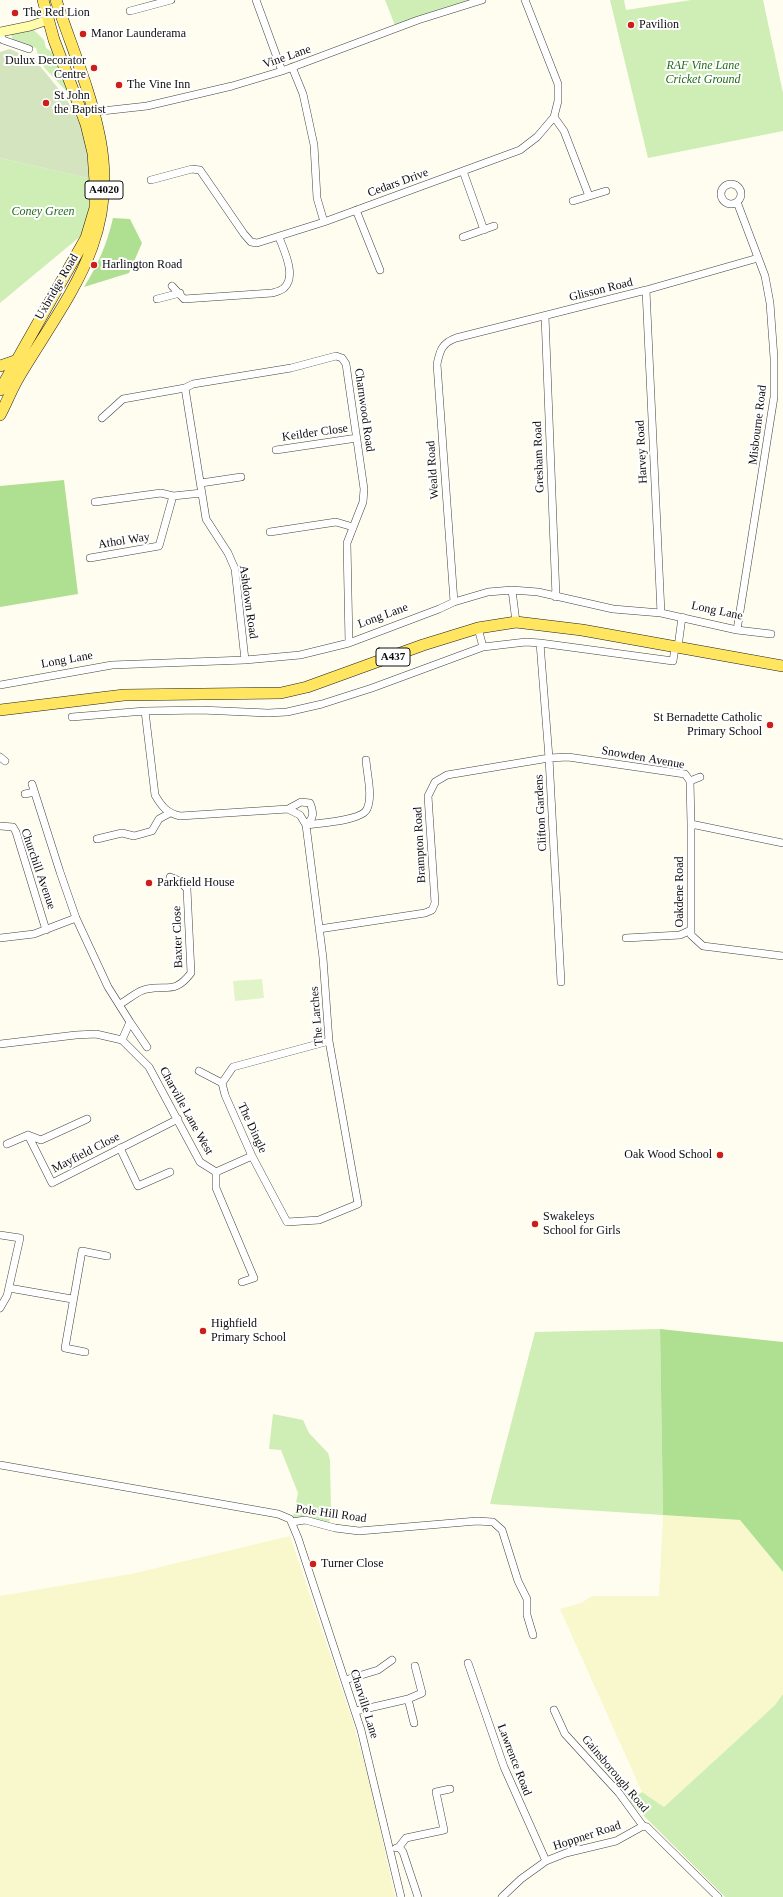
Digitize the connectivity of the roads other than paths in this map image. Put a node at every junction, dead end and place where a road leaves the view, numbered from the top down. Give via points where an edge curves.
1 (43, 0) edge
2 (56, 0) edge
3 (171, 0) edge
4 (256, 0) edge
5 (482, 0) edge
6 (525, 0) edge
7 (130, 11) dead end
8 (48, 20) junction
9 (0, 32) edge
10 (0, 35) edge
11 (29, 50) dead end
12 (292, 67) junction
13 (282, 71) junction
14 (93, 112) junction
15 (554, 118) junction
16 (463, 171) junction
17 (151, 180) dead end
18 (606, 190) dead end
19 (589, 196) junction
20 (573, 201) dead end
21 (737, 202) dead end
22 (356, 210) junction
23 (324, 222) junction
24 (494, 226) dead end
25 (484, 230) junction
26 (279, 237) junction
27 (463, 238) dead end
28 (758, 258) junction
29 (380, 270) dead end
30 (172, 286) dead end
31 (646, 290) junction
32 (180, 293) junction
33 (157, 300) dead end
34 (545, 316) junction
35 (448, 340) joint
36 (16, 361) junction
37 (0, 366) edge
38 (16, 381) junction
39 (1, 384) edge
40 (186, 388) junction
41 (0, 416) edge
42 (102, 418) dead end
43 (357, 438) junction
44 (276, 450) dead end
45 (241, 477) dead end
46 (201, 483) junction
47 (202, 492) junction
48 (173, 496) junction
49 (95, 502) dead end
50 (353, 527) junction
51 (270, 532) dead end
52 (90, 558) dead end
53 (512, 590) junction
54 (556, 597) junction
55 (454, 602) junction
56 (661, 613) junction
57 (682, 617) junction
58 (516, 622) junction
59 (478, 628) junction
60 (737, 630) junction
61 (771, 634) dead end
62 (349, 643) junction
63 (540, 643) junction
64 (483, 647) junction
65 (677, 647) junction
66 (245, 660) junction
67 (783, 666) edge
68 (0, 685) edge
69 (0, 710) edge
70 (145, 710) junction
71 (72, 717) dead end
72 (549, 758) junction
73 (366, 760) dead end
74 (700, 777) dead end
75 (690, 781) junction
76 (32, 784) dead end
77 (34, 792) junction
78 (25, 794) dead end
79 (288, 809) junction
80 (170, 814) junction
81 (691, 824) junction
82 (306, 825) junction
83 (0, 826) edge
84 (97, 839) dead end
85 (783, 842) edge
86 (170, 877) dead end
87 (76, 918) junction
88 (319, 929) junction
89 (46, 930) junction
90 (691, 930) junction
91 (0, 938) edge
92 (626, 938) dead end
93 (783, 956) edge
94 (561, 982) dead end
95 (120, 1004) junction
96 (130, 1022) junction
97 (122, 1040) junction
98 (329, 1041) junction
99 (0, 1044) edge
100 (147, 1047) dead end
101 (199, 1071) dead end
102 (222, 1083) junction
103 (87, 1118) dead end
104 (178, 1119) junction
105 (28, 1135) junction
106 (7, 1144) dead end
107 (120, 1148) junction
108 (252, 1156) junction
109 (170, 1172) dead end
110 (216, 1172) junction
111 (358, 1204) joint
112 (0, 1235) edge
113 (107, 1256) dead end
114 (242, 1282) dead end
115 (9, 1288) junction
116 (72, 1299) junction
117 (0, 1308) edge
118 (85, 1352) dead end
119 (0, 1465) edge
120 (292, 1522) junction
121 (533, 1635) dead end
122 (392, 1660) dead end
123 (468, 1663) dead end
124 (415, 1666) dead end
125 (345, 1680) junction
126 (408, 1699) junction
127 (554, 1710) dead end
128 (356, 1711) junction
129 (414, 1724) dead end
130 (450, 1789) dead end
131 (643, 1826) junction
132 (399, 1847) junction
133 (390, 1849) junction
134 (546, 1861) junction
135 (401, 1897) edge
136 (418, 1897) edge
137 (502, 1897) edge
138 (718, 1897) edge

1 - 8 main road, Uxbridge Road / A4020
2 - 14 main road, Uxbridge Road / A4020
3 - 7 street
4 - 13 street
5 - 12 street, Vine Lane via 418,20
6 - 15 street via 558,84
8 - 9 street
8 - 36 main road, Uxbridge Road / A4020 via 86,124 96,181 94,208 86,238
10 - 11 street via 3,40
12 - 13 street, Vine Lane
12 - 23 street via 303,94 315,155 316,198
13 - 14 street, Vine Lane via 165,103
14 - 38 main road, Uxbridge Road / A4020 via 100,138 105,181 98,231 76,285
15 - 16 street, Cedars Drive via 537,137 520,150
15 - 19 street via 564,130
16 - 22 street, Cedars Drive
16 - 25 street
17 - 26 street, Cedars Drive via 192,169 200,170 251,242
18 - 19 street
19 - 20 street
21 - 28 street, Misbourne Road
22 - 23 street, Cedars Drive
22 - 29 street
23 - 26 street, Cedars Drive
24 - 25 street
25 - 27 street
26 - 32 street via 289,270 284,289 272,293 213,298 184,299
28 - 31 street, Glisson Road
28 - 60 street, Misbourne Road via 765,276 770,303 774,398
30 - 32 street
31 - 34 street, Glisson Road
31 - 56 street, Harvey Road
32 - 33 street
34 - 35 street, Glisson Road
34 - 54 street, Gresham Road
35 - 55 street, Weald Road via 441,347 437,364
36 - 37 main road
36 - 39 main road, Uxbridge Road / A4020
38 - 39 main road
38 - 41 main road, Uxbridge Road / A4020
40 - 42 street, Charnwood Road via 123,400
40 - 43 street, Charnwood Road via 192,384 291,368 336,356 342,358 346,364
40 - 46 street, Ashdown Road
43 - 44 street, Keilder Close
43 - 50 street, Charnwood Road via 364,489 363,502
45 - 46 street
46 - 47 street, Ashdown Road
47 - 48 street
47 - 66 street, Ashdown Road via 206,519 228,553 234,569
48 - 49 street via 161,493
48 - 52 street, Athol Way via 159,546
50 - 51 street via 336,522
50 - 62 street, Charnwood Road via 346,555
53 - 54 street, Long Lane via 538,592
53 - 55 street, Long Lane via 488,592
53 - 58 street
54 - 56 street, Long Lane via 613,609
55 - 62 street, Long Lane
56 - 57 street, Long Lane
57 - 60 street, Long Lane
57 - 65 street
58 - 59 main road, A437
58 - 65 main road, A437 via 582,630
59 - 64 street
59 - 69 main road, A437 via 314,685 281,692 124,695
60 - 61 street, Long Lane
62 - 66 street, Long Lane via 300,655
63 - 64 street
63 - 65 street via 673,661
63 - 72 street, Clifton Gardens
64 - 70 street via 350,695 287,712
65 - 67 main road, A437
66 - 68 street, Long Lane via 112,665
70 - 71 street
70 - 80 street via 155,795
72 - 75 street, Snowden Avenue via 568,757 685,774
72 - 88 street, Brampton Road via 447,775 435,782 428,796 435,903 432,910
72 - 94 street, Clifton Gardens
73 - 82 street via 370,800 367,811 359,817
74 - 75 street
75 - 81 street, Snowden Avenue
76 - 77 street
77 - 78 street
77 - 87 street
79 - 80 street, The Larches via 180,816
79 - 82 street via 300,815
79 - 82 street, The Larches via 301,802 310,803 314,811 312,819
80 - 84 street via 159,820 152,831 134,836 122,833
81 - 85 street
81 - 90 street, Oakdene Road
82 - 88 street, The Larches
83 - 89 street, Churchill Avenue via 13,827 16,832
86 - 95 street, Baxter Close via 180,881 187,889 191,973 184,983 173,988 146,988
87 - 89 street
87 - 95 street via 108,987
88 - 98 street, The Larches
89 - 91 street
90 - 92 street via 680,935
90 - 93 street, Oakdene Road via 691,935 703,946
95 - 96 street
96 - 97 street
96 - 100 street
97 - 99 street via 96,1034 76,1034
97 - 104 street, Charville Lane West via 149,1066
98 - 102 street via 233,1067
98 - 111 street, The Larches
101 - 102 street
102 - 108 street, The Dingle
103 - 105 street via 41,1140
104 - 107 street, Mayfield Close
104 - 110 street, Charville Lane West via 200,1162
105 - 106 street
105 - 107 street, Mayfield Close via 52,1183
107 - 109 street via 138,1186
108 - 110 street
108 - 111 street, The Dingle via 287,1222 319,1220
110 - 114 street via 216,1188 254,1278
112 - 115 street via 20,1238
113 - 116 street via 82,1251
115 - 116 street
115 - 117 street
116 - 118 street via 64,1348
119 - 120 street, Pole Hill Road via 278,1514
120 - 121 street, Pole Hill Road via 305,1520 359,1531 471,1521 496,1523 505,1536 518,1581 527,1599
120 - 125 street, Charville Lane
122 - 125 street via 378,1670
123 - 134 street, Lawrence Road via 504,1767
124 - 126 street via 422,1693
125 - 128 street, Charville Lane
126 - 128 street
126 - 129 street
127 - 131 street, Gainsborough Road via 565,1734 620,1793
128 - 133 street, Charville Lane
130 - 132 street via 436,1792 444,1830 406,1838
131 - 134 street, Hoppner Road via 616,1840
131 - 138 street, Gainsborough Road via 647,1827
132 - 133 street
132 - 136 street
133 - 135 street, Charville Lane
134 - 137 street, Hoppner Road

